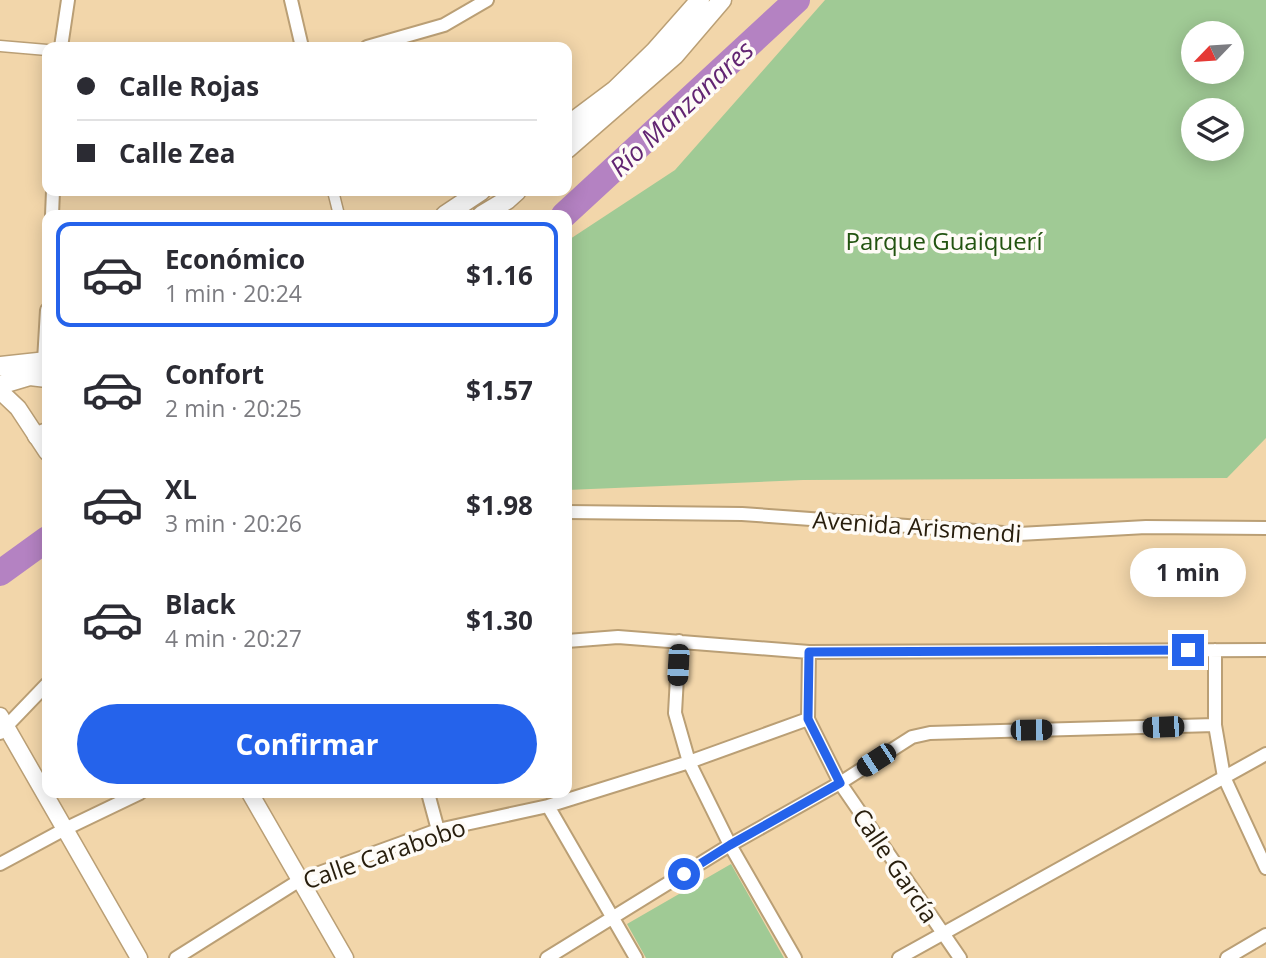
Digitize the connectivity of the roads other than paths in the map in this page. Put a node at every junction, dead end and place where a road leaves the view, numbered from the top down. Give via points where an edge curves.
1 (68, 0) edge
2 (291, 0) edge
3 (487, 0) edge
4 (700, 0) edge
5 (722, 0) edge
6 (62, 42) edge
7 (301, 42) edge
8 (384, 42) edge
9 (0, 46) edge
10 (42, 50) edge
11 (572, 122) edge
12 (572, 145) edge
13 (474, 196) edge
14 (511, 196) edge
15 (452, 210) edge
16 (490, 210) edge
17 (0, 366) edge
18 (42, 367) edge
19 (42, 369) edge
20 (0, 385) edge
21 (0, 391) edge
22 (42, 439) edge
23 (572, 512) edge
24 (1266, 528) edge
25 (572, 641) edge
26 (679, 642) junction
27 (1215, 650) junction
28 (1266, 650) edge
29 (809, 652) junction
30 (42, 689) edge
31 (808, 719) junction
32 (2, 725) edge
33 (1215, 725) junction
34 (1266, 754) edge
35 (688, 762) junction
36 (1224, 777) junction
37 (840, 783) junction
38 (42, 791) edge
39 (46, 798) edge
40 (130, 798) edge
41 (253, 798) edge
42 (429, 798) edge
43 (548, 806) junction
44 (65, 829) junction
45 (438, 830) junction
46 (730, 845) junction
47 (0, 864) edge
48 (1266, 868) edge
49 (300, 880) junction
50 (614, 918) junction
51 (943, 933) junction
52 (1266, 935) edge
53 (139, 958) edge
54 (176, 958) edge
55 (345, 958) edge
56 (547, 958) edge
57 (636, 958) edge
58 (795, 958) edge
59 (899, 958) edge
60 (960, 958) edge
61 (1227, 958) edge

1 - 6 street
2 - 7 street
3 - 8 street via 444,25
4 - 11 main road via 615,90
5 - 12 main road via 675,55
9 - 10 street
13 - 15 main road
14 - 16 main road
17 - 18 main road
19 - 20 main road
21 - 22 street
23 - 24 street, Avenida Arismendi via 742,514 1019,534 1146,527
25 - 26 street via 618,637
26 - 29 street
26 - 35 street via 675,713
27 - 28 street
27 - 29 street
27 - 33 street
29 - 31 street, Calle García
30 - 32 street
31 - 35 street, Calle Carabobo
31 - 37 street, Calle García
32 - 38 street
33 - 36 street
33 - 37 street via 930,733 912,737
34 - 36 street
35 - 43 street, Calle Carabobo
35 - 46 street
36 - 48 street
36 - 51 street
37 - 46 street
37 - 51 street, Calle García
39 - 44 street
40 - 44 street
41 - 49 street
42 - 45 street
43 - 45 street, Calle Carabobo
43 - 50 street
44 - 47 street
44 - 53 street
45 - 49 street, Calle Carabobo
46 - 50 street
46 - 58 street
49 - 54 street, Calle Carabobo
49 - 55 street
50 - 56 street
50 - 57 street
51 - 59 street
51 - 60 street, Calle García
52 - 61 street

